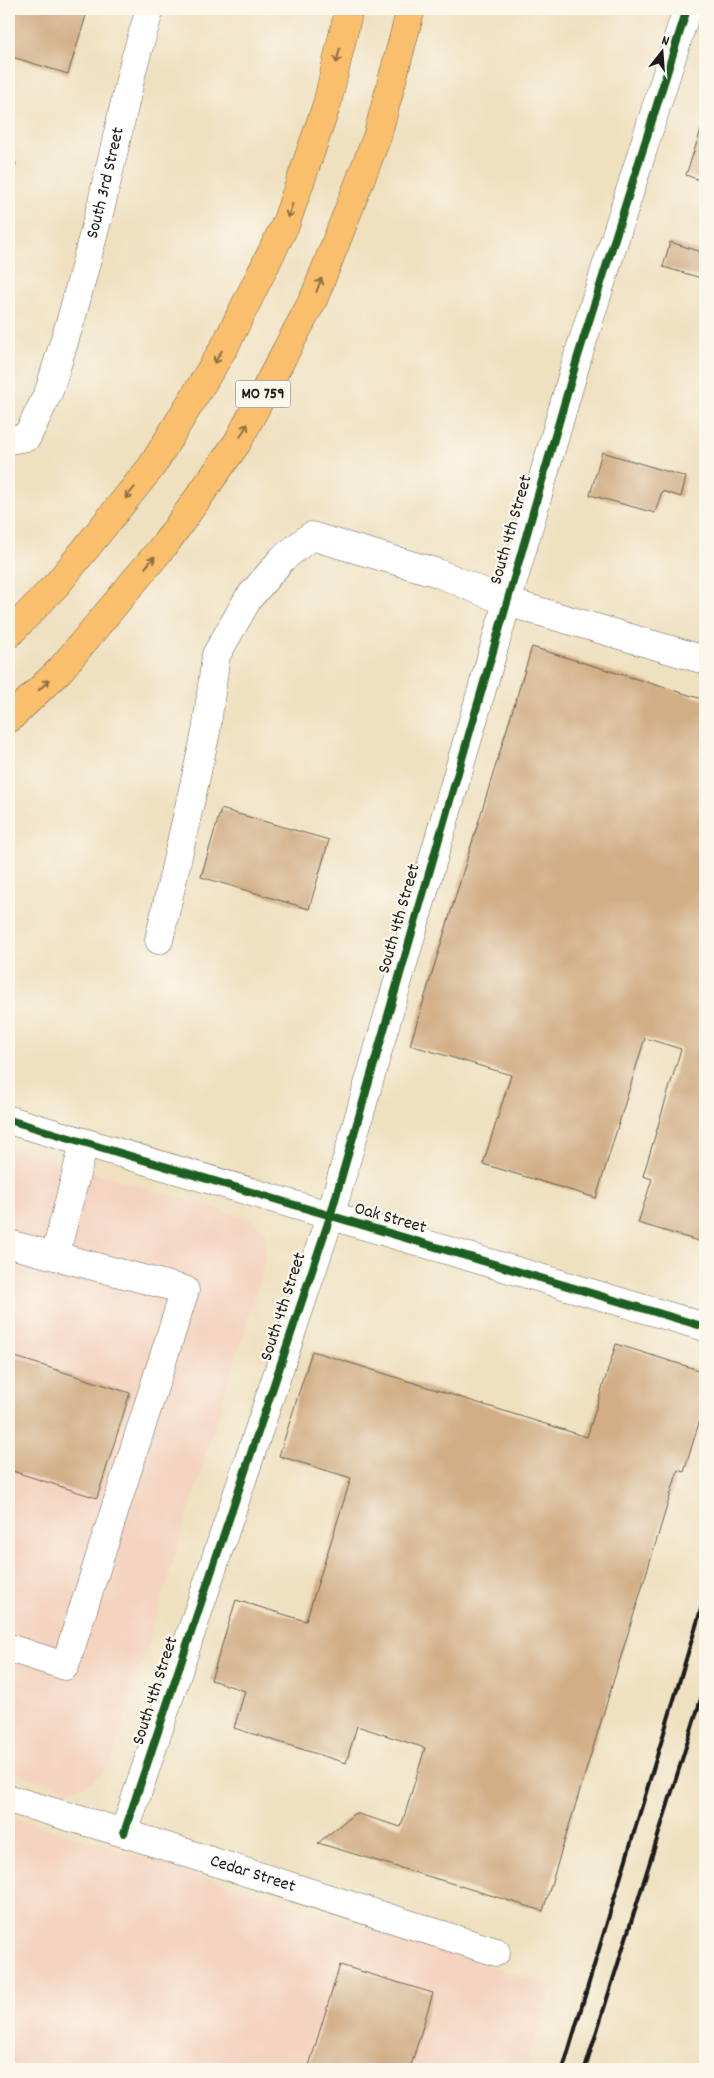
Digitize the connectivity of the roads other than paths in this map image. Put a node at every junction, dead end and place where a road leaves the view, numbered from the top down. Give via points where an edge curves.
1 (150, 9) edge
2 (349, 9) edge
3 (411, 9) edge
4 (687, 9) edge
5 (9, 440) edge
6 (507, 602) junction
7 (9, 634) edge
8 (705, 660) edge
9 (9, 719) edge
10 (159, 940) dead end
11 (9, 1120) edge
12 (84, 1143) junction
13 (330, 1217) junction
14 (9, 1244) edge
15 (55, 1256) junction
16 (705, 1327) edge
17 (9, 1648) edge
18 (9, 1799) edge
19 (124, 1833) junction
20 (496, 1952) dead end

1 - 5 street, South 3rd Street via 102,202 49,391 27,437
2 -> 7 main road via 327,104 286,223 225,346 152,466 58,583
9 -> 3 main road, MO 759 via 60,670 166,543 237,444 314,298 377,137
4 - 6 street, South 4th Street via 578,356
6 - 8 street
6 - 10 street via 438,572 311,536 282,559 248,599 216,655 206,732
6 - 13 street, South 4th Street
11 - 12 street, Oak Street
12 - 13 street, Oak Street
12 - 15 street
13 - 16 street, Oak Street
13 - 19 street, South 4th Street
14 - 15 street
15 - 17 street via 185,1290 65,1666
18 - 19 street, Cedar Street
19 - 20 street, Cedar Street

